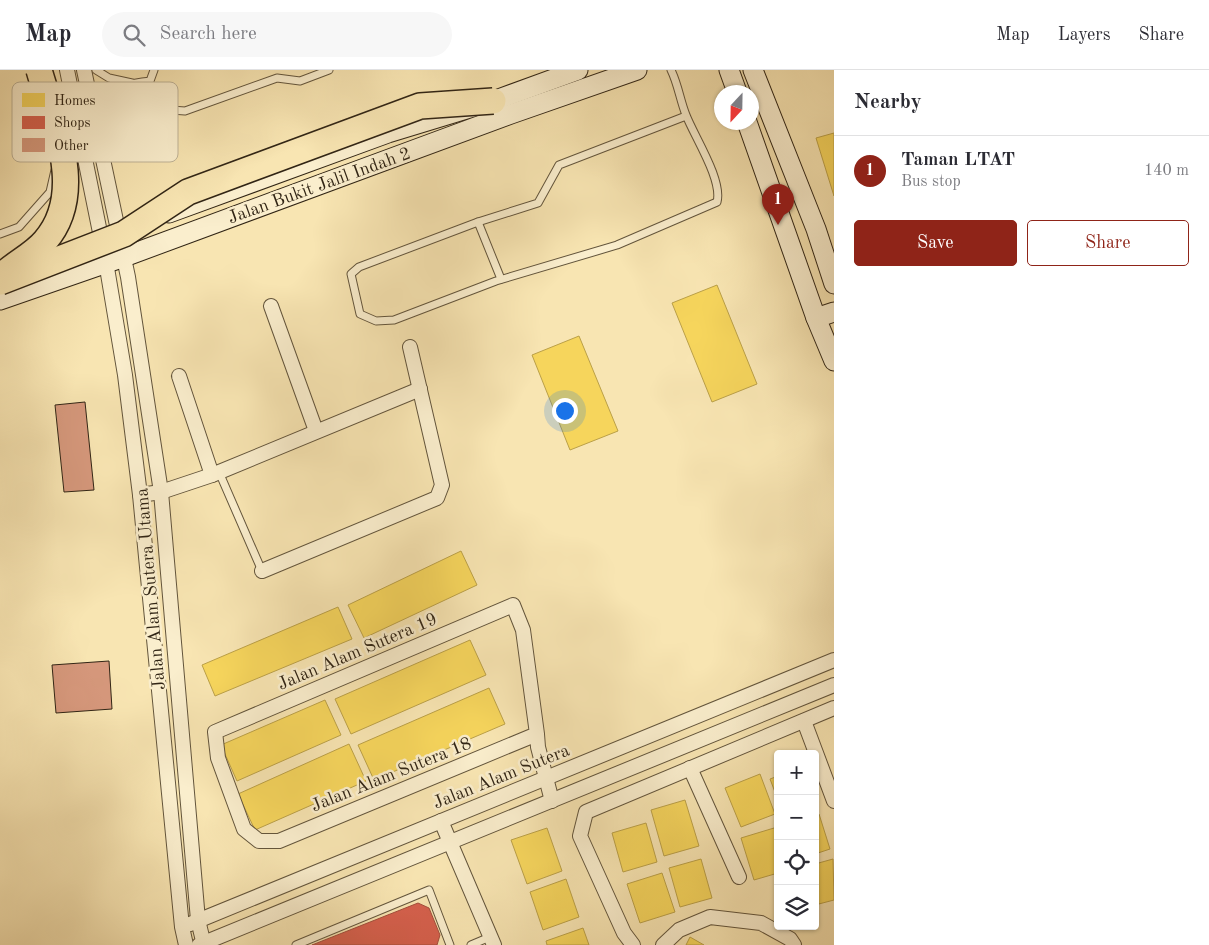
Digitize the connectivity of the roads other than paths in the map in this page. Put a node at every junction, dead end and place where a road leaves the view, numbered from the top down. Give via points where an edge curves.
1 (96, 70) edge
2 (154, 70) edge
3 (329, 70) edge
4 (578, 70) edge
5 (637, 70) edge
6 (671, 70) edge
7 (729, 70) edge
8 (753, 70) edge
9 (127, 82) edge
10 (141, 82) edge
11 (734, 85) edge
12 (493, 101) junction
13 (178, 110) edge
14 (686, 116) junction
15 (750, 130) edge
16 (56, 162) edge
17 (64, 162) edge
18 (85, 162) edge
19 (103, 162) edge
20 (478, 222) junction
21 (118, 231) junction
22 (0, 234) edge
23 (100, 237) junction
24 (115, 260) junction
25 (0, 272) edge
26 (0, 276) edge
27 (501, 279) junction
28 (0, 282) edge
29 (834, 284) edge
30 (0, 300) edge
31 (271, 306) dead end
32 (825, 315) edge
33 (410, 347) dead end
34 (834, 361) edge
35 (179, 376) dead end
36 (420, 389) junction
37 (316, 431) junction
38 (153, 442) junction
39 (133, 443) junction
40 (215, 473) junction
41 (161, 492) junction
42 (140, 495) junction
43 (262, 572) joint
44 (834, 660) edge
45 (834, 686) edge
46 (834, 708) edge
47 (804, 721) junction
48 (537, 734) junction
49 (690, 768) junction
50 (546, 777) junction
51 (552, 801) junction
52 (834, 801) edge
53 (441, 820) junction
54 (259, 841) joint
55 (450, 842) junction
56 (739, 876) dead end
57 (198, 920) junction
58 (182, 927) junction
59 (492, 941) edge
60 (202, 944) edge
61 (186, 945) edge
62 (296, 945) edge
63 (450, 945) edge
64 (471, 945) edge
65 (633, 945) edge
66 (663, 945) edge
67 (794, 945) edge

1 - 9 lane via 109,78
2 - 10 lane via 150,81
3 - 13 lane via 300,80 277,78 186,111
4 - 12 street, Jalan Bukit Jalil Indah 2
5 - 24 street, Jalan Bukit Jalil Indah 2
6 - 14 lane
7 - 11 street
8 - 29 street via 816,229
12 - 21 street, Jalan Bukit Jalil Indah 2 via 388,134
12 - 28 highway, bridge via 410,109 188,192 124,234
14 - 20 lane via 559,165 538,203
14 - 27 lane via 702,146 719,196 717,202 617,245
15 - 32 street
16 - 22 lane via 50,192 20,227
17 - 26 highway, bridge via 66,196 58,224 44,242
18 - 23 street
19 - 21 street, Jalan Alam Sutera Utama
20 - 27 lane
20 - 27 lane via 359,267 351,274 360,314 376,321 394,320
21 - 23 street, Jalan Bukit Jalil Indah 2
21 - 24 street, Jalan Alam Sutera Utama
23 - 24 street
23 - 25 street, Jalan Bukit Jalil Indah 2
24 - 30 street, Jalan Bukit Jalil Indah 2
24 - 38 street, Jalan Alam Sutera Utama
24 - 39 street, Jalan Alam Sutera Utama
31 - 37 street
32 - 34 street
33 - 36 street
35 - 40 street
36 - 37 street
36 - 43 street via 442,485 437,498
37 - 40 street
38 - 39 street
38 - 41 street, Jalan Alam Sutera Utama
39 - 42 street, Jalan Alam Sutera Utama
40 - 41 street
40 - 43 lane
41 - 42 street
41 - 57 street, Jalan Alam Sutera Utama
42 - 58 street, Jalan Alam Sutera Utama
44 - 50 street, Jalan Alam Sutera
45 - 51 street
46 - 47 street
47 - 49 street
47 - 52 street
48 - 50 street
48 - 54 street, Jalan Alam Sutera 18 via 279,840
48 - 54 street, Jalan Alam Sutera 19 via 523,630 513,605 215,732 218,758 244,829
49 - 56 street
49 - 65 street via 586,812 582,822 580,836 624,933
50 - 51 street
50 - 53 street, Jalan Alam Sutera
51 - 55 street
53 - 55 street
53 - 57 street, Jalan Alam Sutera
55 - 59 street
55 - 60 street
57 - 58 street, Jalan Alam Sutera
57 - 60 street, Jalan Alam Sutera Utama
58 - 61 street, Jalan Alam Sutera Utama
59 - 64 lane
62 - 63 lane via 429,890
66 - 67 street via 679,930 710,917 760,923 790,939

